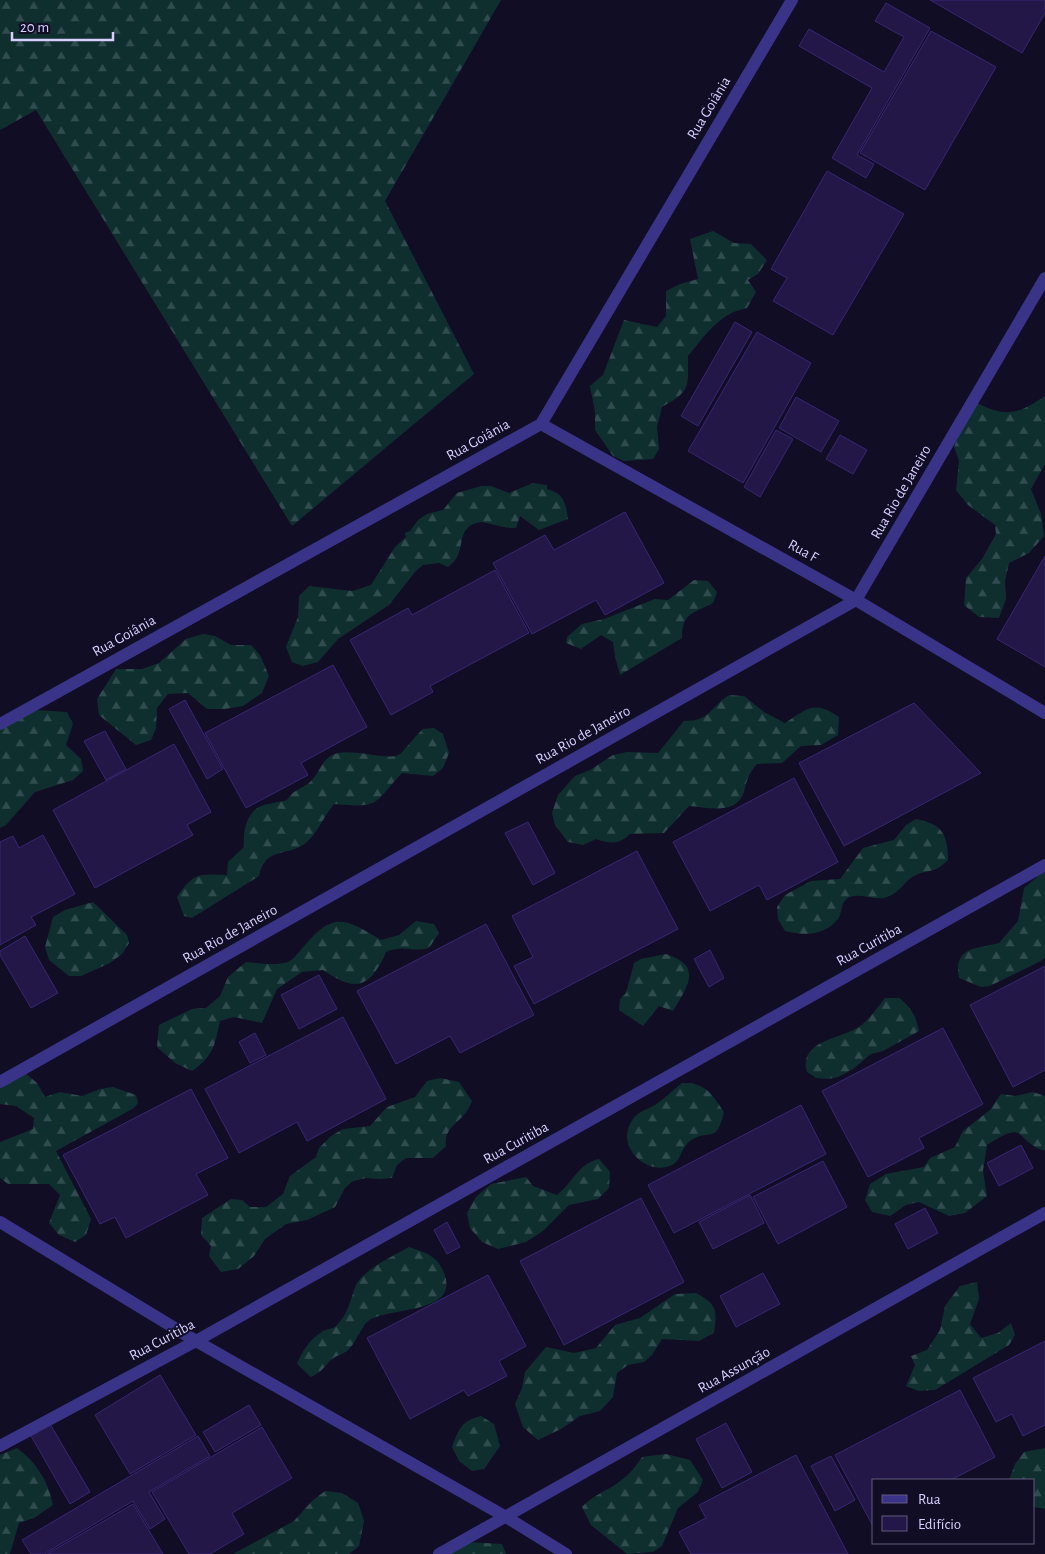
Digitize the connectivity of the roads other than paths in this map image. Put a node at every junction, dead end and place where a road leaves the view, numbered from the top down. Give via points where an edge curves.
1 (792, 0) edge
2 (1045, 278) edge
3 (541, 424) junction
4 (856, 600) junction
5 (1045, 713) edge
6 (0, 724) edge
7 (1045, 865) edge
8 (0, 1082) edge
9 (1045, 1213) edge
10 (0, 1222) edge
11 (196, 1341) junction
12 (0, 1446) edge
13 (506, 1517) junction
14 (439, 1554) edge
15 (566, 1554) edge

1 - 3 street, Rua Goiânia
2 - 4 street, Rua Rio de Janeiro
3 - 4 street, Rua F
3 - 6 street, Rua Goiânia
4 - 5 street, Rua F
4 - 8 street, Rua Rio de Janeiro
7 - 11 street, Rua Curitiba
9 - 13 street, Rua Assunção
10 - 11 street
11 - 12 street, Rua Curitiba
11 - 13 street
13 - 14 street, Rua Assunção
13 - 15 street

